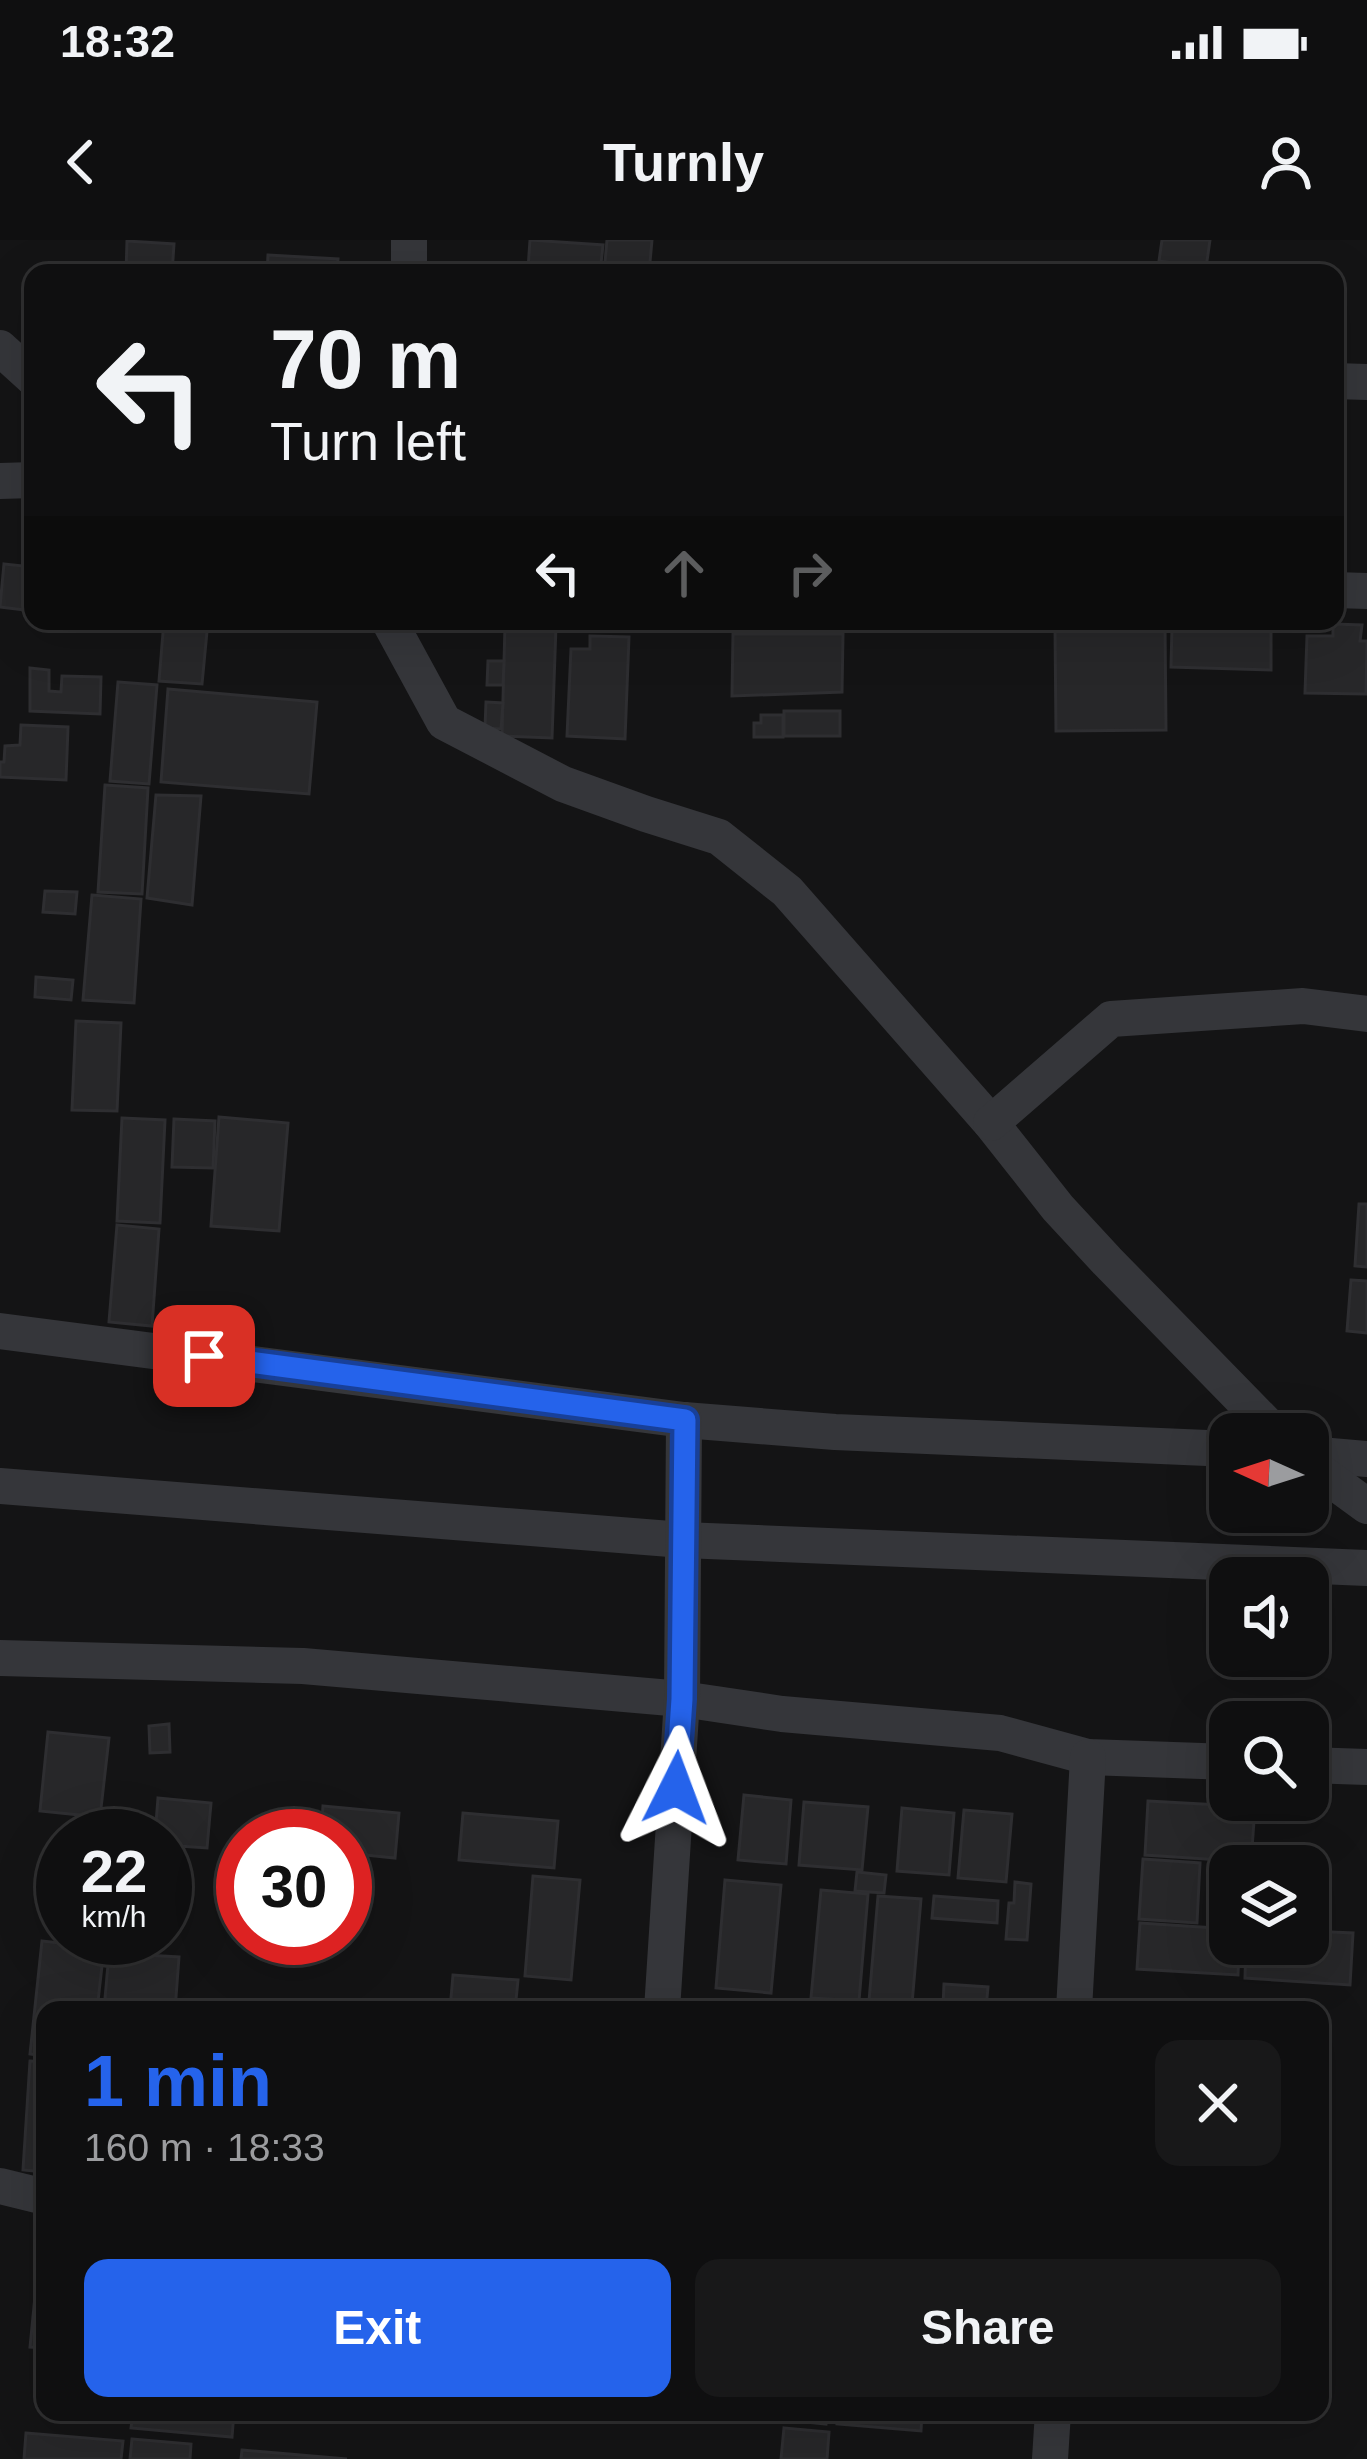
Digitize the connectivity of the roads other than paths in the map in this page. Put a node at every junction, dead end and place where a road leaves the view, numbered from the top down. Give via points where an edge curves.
1 (0, 348) edge
2 (24, 370) edge
3 (394, 630) edge
4 (1367, 1014) edge
5 (991, 1123) junction
6 (0, 1331) edge
7 (1255, 1413) edge
8 (685, 1420) junction
9 (1209, 1448) edge
10 (1329, 1456) edge
11 (1367, 1459) edge
12 (1329, 1479) edge
13 (0, 1486) edge
14 (1367, 1507) edge
15 (683, 1540) junction
16 (1367, 1568) edge
17 (0, 1658) edge
18 (682, 1699) junction
19 (1088, 1756) junction
20 (1209, 1761) edge
21 (1329, 1766) edge
22 (1367, 1767) edge
23 (663, 2001) edge
24 (1074, 2001) edge
25 (0, 2186) edge
26 (36, 2195) edge
27 (1052, 2421) edge
28 (1050, 2459) edge

1 - 2 street
3 - 5 street via 443,722 563,784 718,836 787,891
4 - 5 street via 1303,1006 1111,1019
5 - 7 street via 1107,1262
6 - 8 street
8 - 9 street
8 - 15 street
10 - 11 street
12 - 14 street
13 - 15 street
15 - 16 street
15 - 18 street
17 - 18 street via 303,1666
18 - 19 street via 1000,1732
18 - 23 street
19 - 20 street
19 - 24 street
21 - 22 street
25 - 26 street
27 - 28 street

